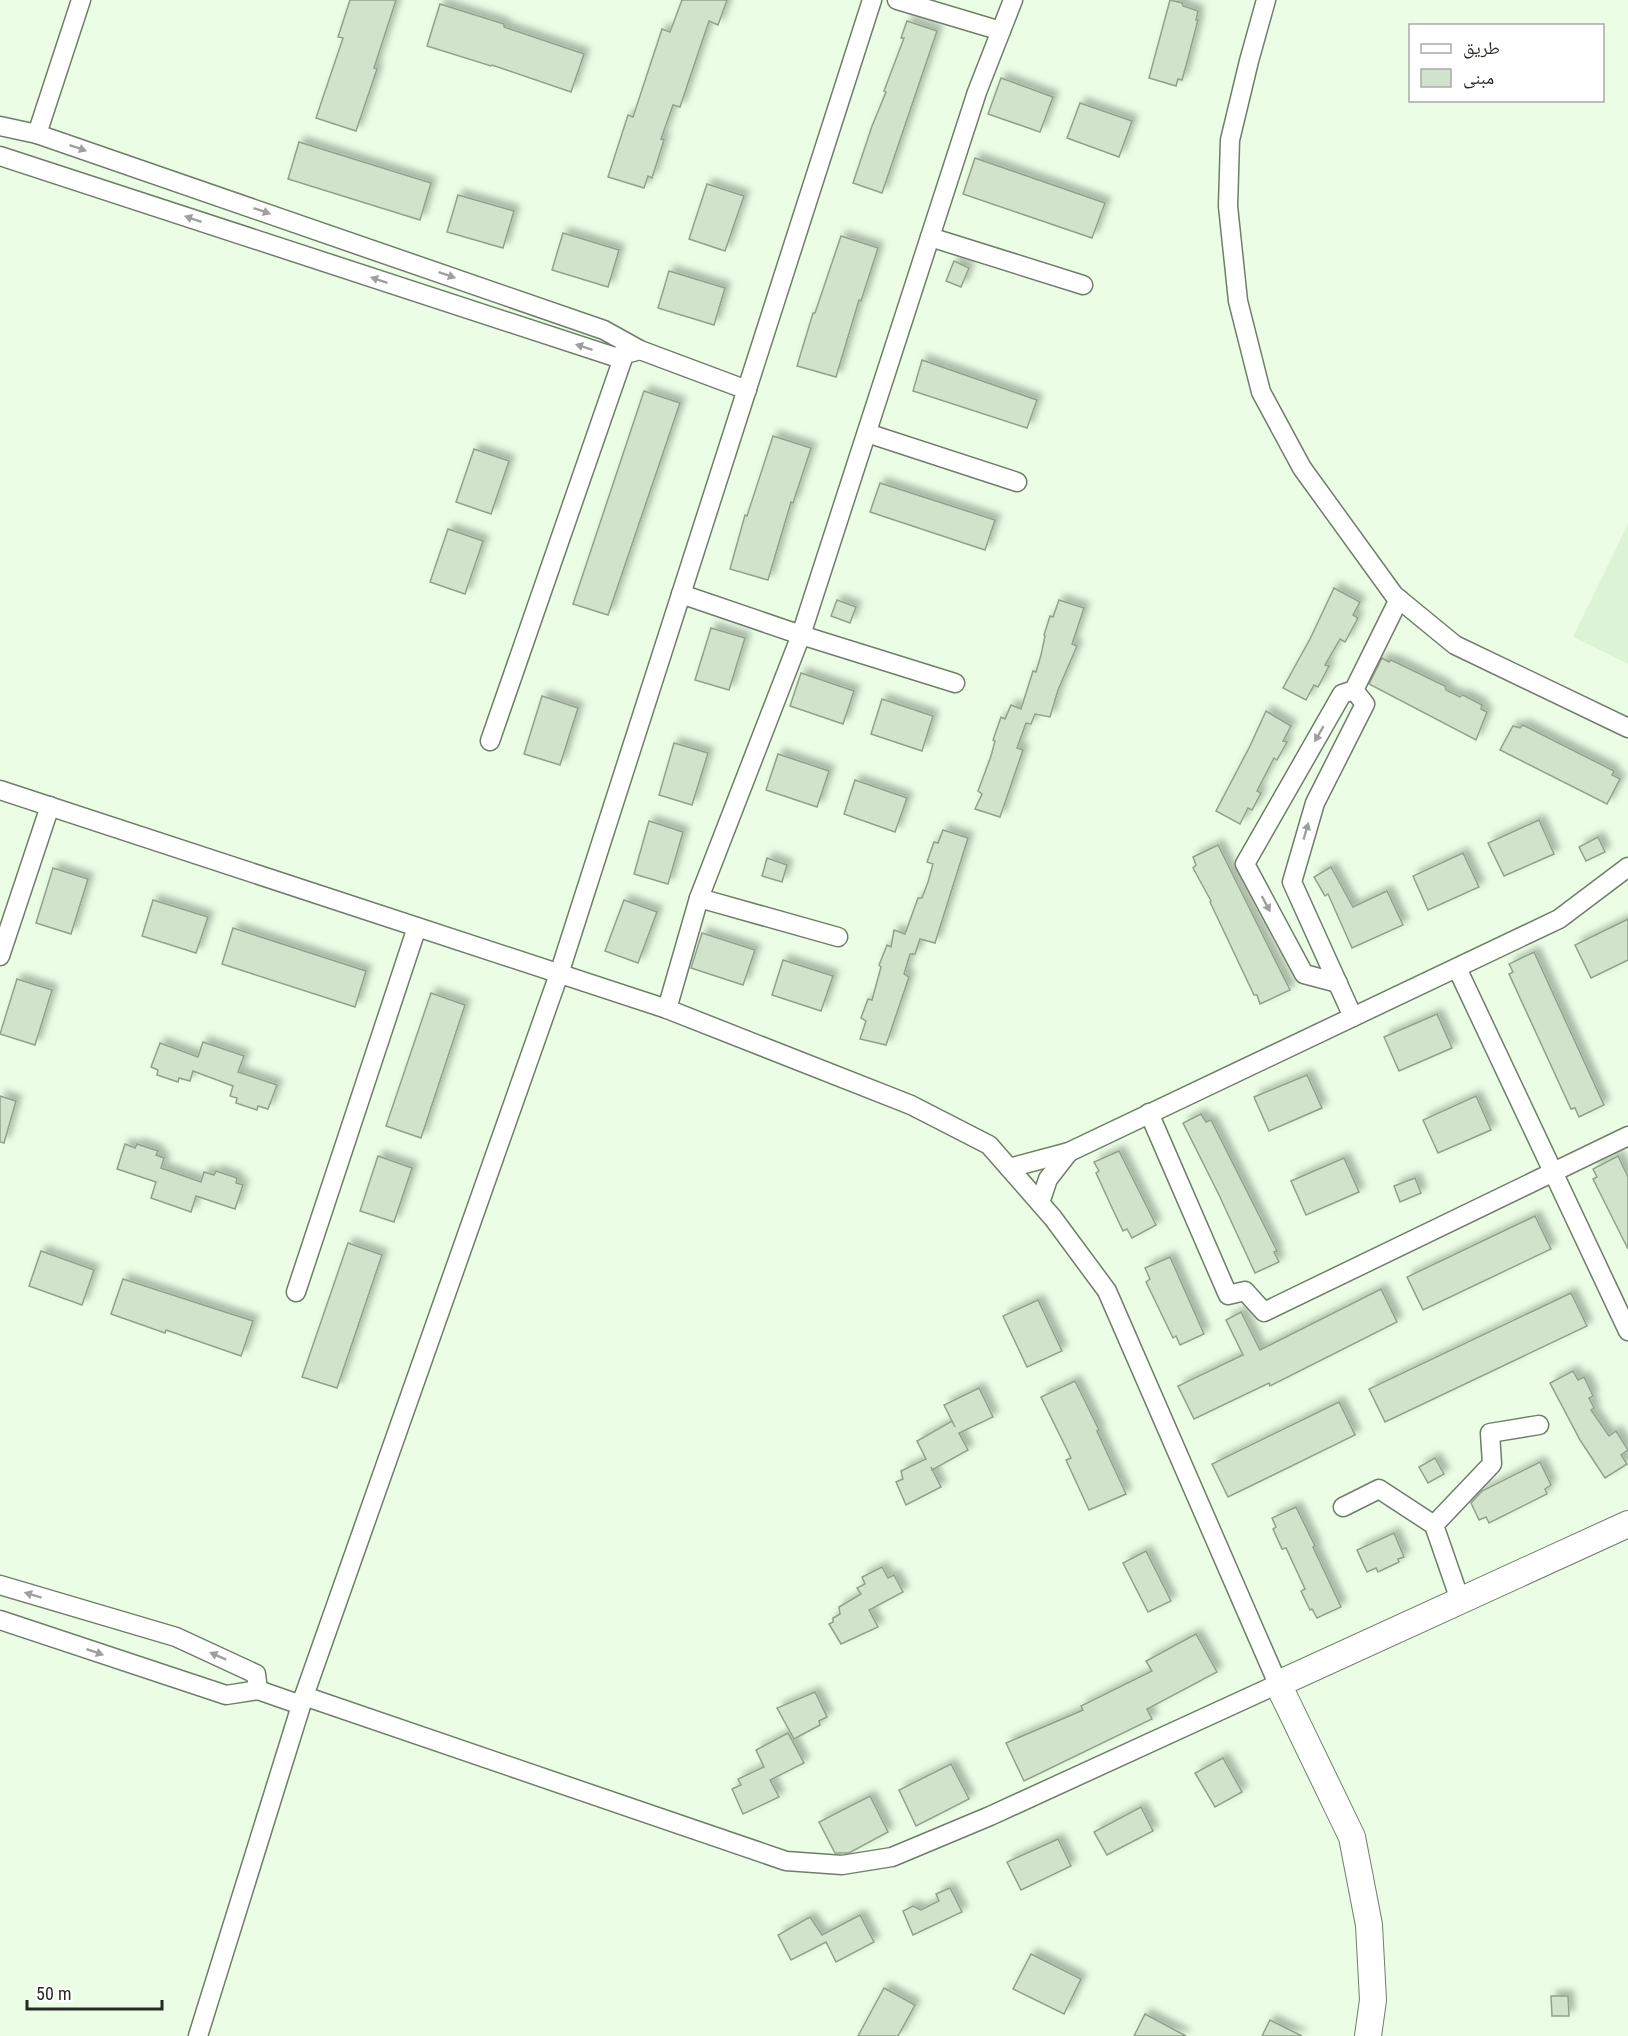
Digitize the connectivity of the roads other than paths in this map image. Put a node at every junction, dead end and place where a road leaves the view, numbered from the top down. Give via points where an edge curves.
1 (81, 0) edge
2 (872, 0) edge
3 (897, 0) edge
4 (1013, 0) edge
5 (1266, 0) edge
6 (1000, 31) junction
7 (0, 126) edge
8 (37, 134) junction
9 (0, 156) edge
10 (930, 237) junction
11 (1083, 285) dead end
12 (632, 353) junction
13 (747, 390) junction
14 (867, 433) junction
15 (1017, 482) dead end
16 (681, 594) junction
17 (1399, 598) junction
18 (801, 635) junction
19 (956, 683) dead end
20 (1354, 690) junction
21 (1628, 728) edge
22 (490, 741) dead end
23 (0, 790) edge
24 (50, 806) junction
25 (1628, 867) edge
26 (699, 898) junction
27 (417, 927) junction
28 (838, 937) dead end
29 (0, 956) edge
30 (1457, 968) junction
31 (559, 974) junction
32 (1338, 983) junction
33 (667, 1009) junction
34 (1353, 1017) junction
35 (1149, 1113) junction
36 (1628, 1136) edge
37 (1069, 1152) junction
38 (1009, 1168) junction
39 (1552, 1171) junction
40 (1040, 1203) junction
41 (296, 1292) dead end
42 (1628, 1331) edge
43 (1539, 1425) dead end
44 (1343, 1507) dead end
45 (1628, 1524) edge
46 (1434, 1525) junction
47 (0, 1585) edge
48 (1460, 1600) junction
49 (0, 1620) edge
50 (1278, 1684) junction
51 (258, 1690) junction
52 (303, 1701) junction
53 (198, 2036) edge
54 (1368, 2036) edge

1 - 8 street
2 - 13 street
3 - 6 street
4 - 6 street
5 - 17 street via 1230,140 1228,206 1238,301 1261,392 1302,468
6 - 10 street
7 - 8 street
8 -> 12 street via 604,330
12 -> 9 street via 615,357
10 - 11 street
10 - 14 street
12 - 13 street
12 - 22 street
13 - 16 street
14 - 15 street
14 - 18 street
16 - 18 street
16 - 31 street
17 - 20 street
17 - 21 street via 1455,645
18 - 19 street
18 - 26 street
32 -> 20 street via 1292,882 1314,803 1365,704
20 -> 32 street via 1342,694 1245,864 1304,974
23 - 24 street
24 - 27 street
24 - 29 street
25 - 30 street via 1559,919
26 - 28 street
26 - 33 street
27 - 31 street
27 - 41 street
30 - 34 street
30 - 39 street
31 - 33 street
31 - 52 street
32 - 34 street
33 - 38 street via 911,1105 989,1145
34 - 35 street
35 - 37 street
35 - 39 street via 1228,1295 1245,1290 1264,1312
36 - 39 street
37 - 38 street
37 - 40 street via 1048,1179
38 - 40 street
39 - 42 street
40 - 50 street via 1107,1291
43 - 46 street via 1490,1433 1492,1464
44 - 46 street via 1380,1489
45 - 48 street
46 - 48 street
51 -> 47 street via 256,1674 176,1637
48 - 50 street
49 -> 51 street via 226,1695
50 - 52 street via 892,1857 842,1865 786,1861
50 - 54 street via 1352,1837 1369,1925 1373,2000
51 - 52 street
52 - 53 street

